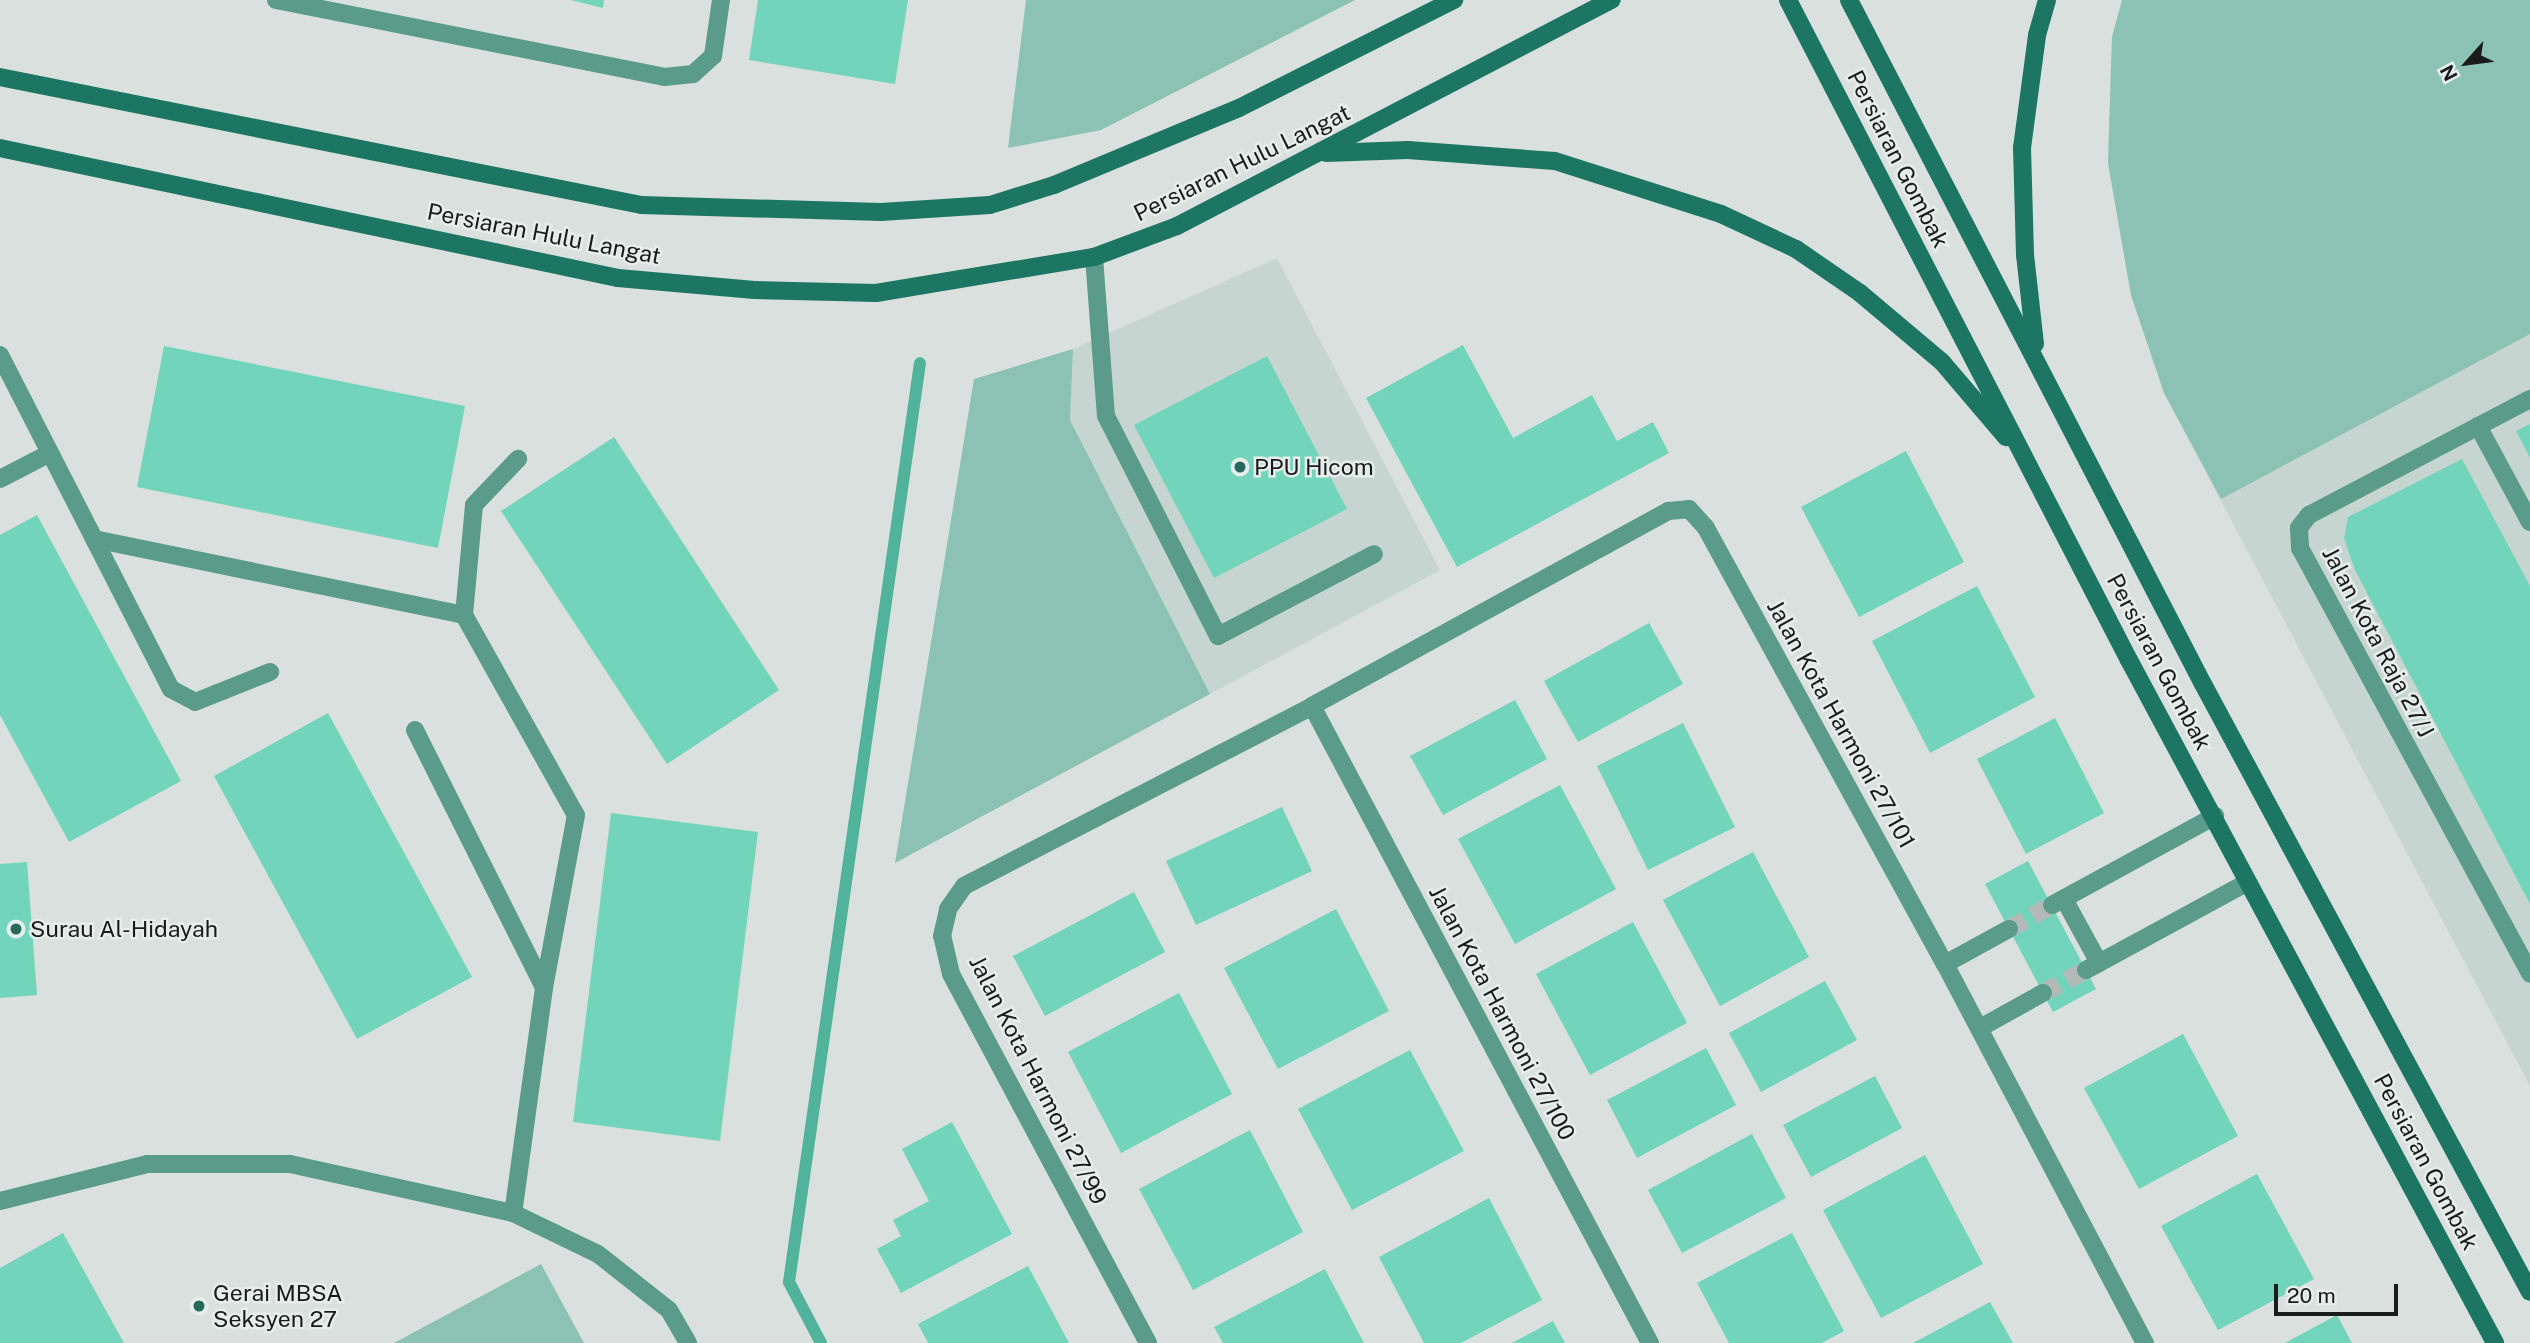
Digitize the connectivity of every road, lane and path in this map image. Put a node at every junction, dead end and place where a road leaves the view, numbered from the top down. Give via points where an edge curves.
1 (276, 0) edge
2 (721, 0) edge
3 (1454, 0) edge
4 (1612, 0) edge
5 (1788, 0) edge
6 (1849, 0) edge
7 (2047, 0) edge
8 (0, 77) edge
9 (0, 148) edge
10 (1322, 153) junction
11 (1094, 257) junction
12 (0, 355) edge
13 (2036, 355) junction
14 (2530, 399) edge
15 (2478, 426) junction
16 (50, 453) junction
17 (518, 459) dead end
18 (2026, 461) junction
19 (0, 479) edge
20 (2530, 523) edge
21 (94, 539) junction
22 (1374, 554) dead end
23 (464, 615) junction
24 (270, 672) dead end
25 (1312, 706) junction
26 (415, 730) dead end
27 (2215, 816) junction
28 (2248, 882) junction
29 (2009, 929) tunnel mouth
30 (1945, 964) junction
31 (2530, 974) edge
32 (544, 988) junction
33 (2043, 993) tunnel mouth
34 (1980, 1028) junction
35 (0, 1201) edge
36 (513, 1213) junction
37 (2530, 1292) edge
38 (688, 1343) edge
39 (1148, 1343) edge
40 (1650, 1343) edge
41 (2145, 1343) edge
42 (2495, 1343) edge

1 - 2 street via 664,77 693,74 713,56
3 - 8 main road, Persiaran Hulu Langat via 1239,108 1054,184 989,205 881,212 641,205
4 - 10 main road, Persiaran Hulu Langat
5 - 18 main road, Persiaran Gombak
6 - 13 main road, Persiaran Gombak
7 - 13 main road via 2037,35 2022,148 2025,256
9 - 11 main road, Persiaran Hulu Langat via 618,278 754,290 876,293
10 - 11 main road, Persiaran Hulu Langat via 1177,226
10 - 18 main road via 1422,150 1555,161 1721,214 1796,249 1860,293 1942,362
11 - 22 street via 1106,416 1218,636
12 - 16 street
13 - 37 main road, Persiaran Gombak via 2203,684
14 - 15 street, Jalan Kota Raja 27/J
15 - 20 street
15 - 31 street, Jalan Kota Raja 27/J via 2309,515 2299,528 2300,548
16 - 19 street
16 - 21 street
17 - 23 street via 474,505
18 - 27 main road, Persiaran Gombak
21 - 23 street
21 - 24 street via 171,689 195,702
23 - 32 street via 576,816
25 - 30 street, Jalan Kota Harmoni 27/101 via 1668,511 1689,509 1706,528
25 - 39 street, Jalan Kota Harmoni 27/99 via 964,886 948,909 942,936 951,974
25 - 40 street, Jalan Kota Harmoni 27/100
26 - 32 street
27 - 28 main road, Persiaran Gombak
27 - 28 street via 2058,902 2093,967
28 - 42 main road, Persiaran Gombak
29 - 30 street
30 - 34 street, Jalan Kota Harmoni 27/101
32 - 36 street
33 - 34 street
34 - 41 street, Jalan Kota Harmoni 27/101
35 - 36 street via 147,1164 290,1164
36 - 38 street via 598,1254 669,1310

